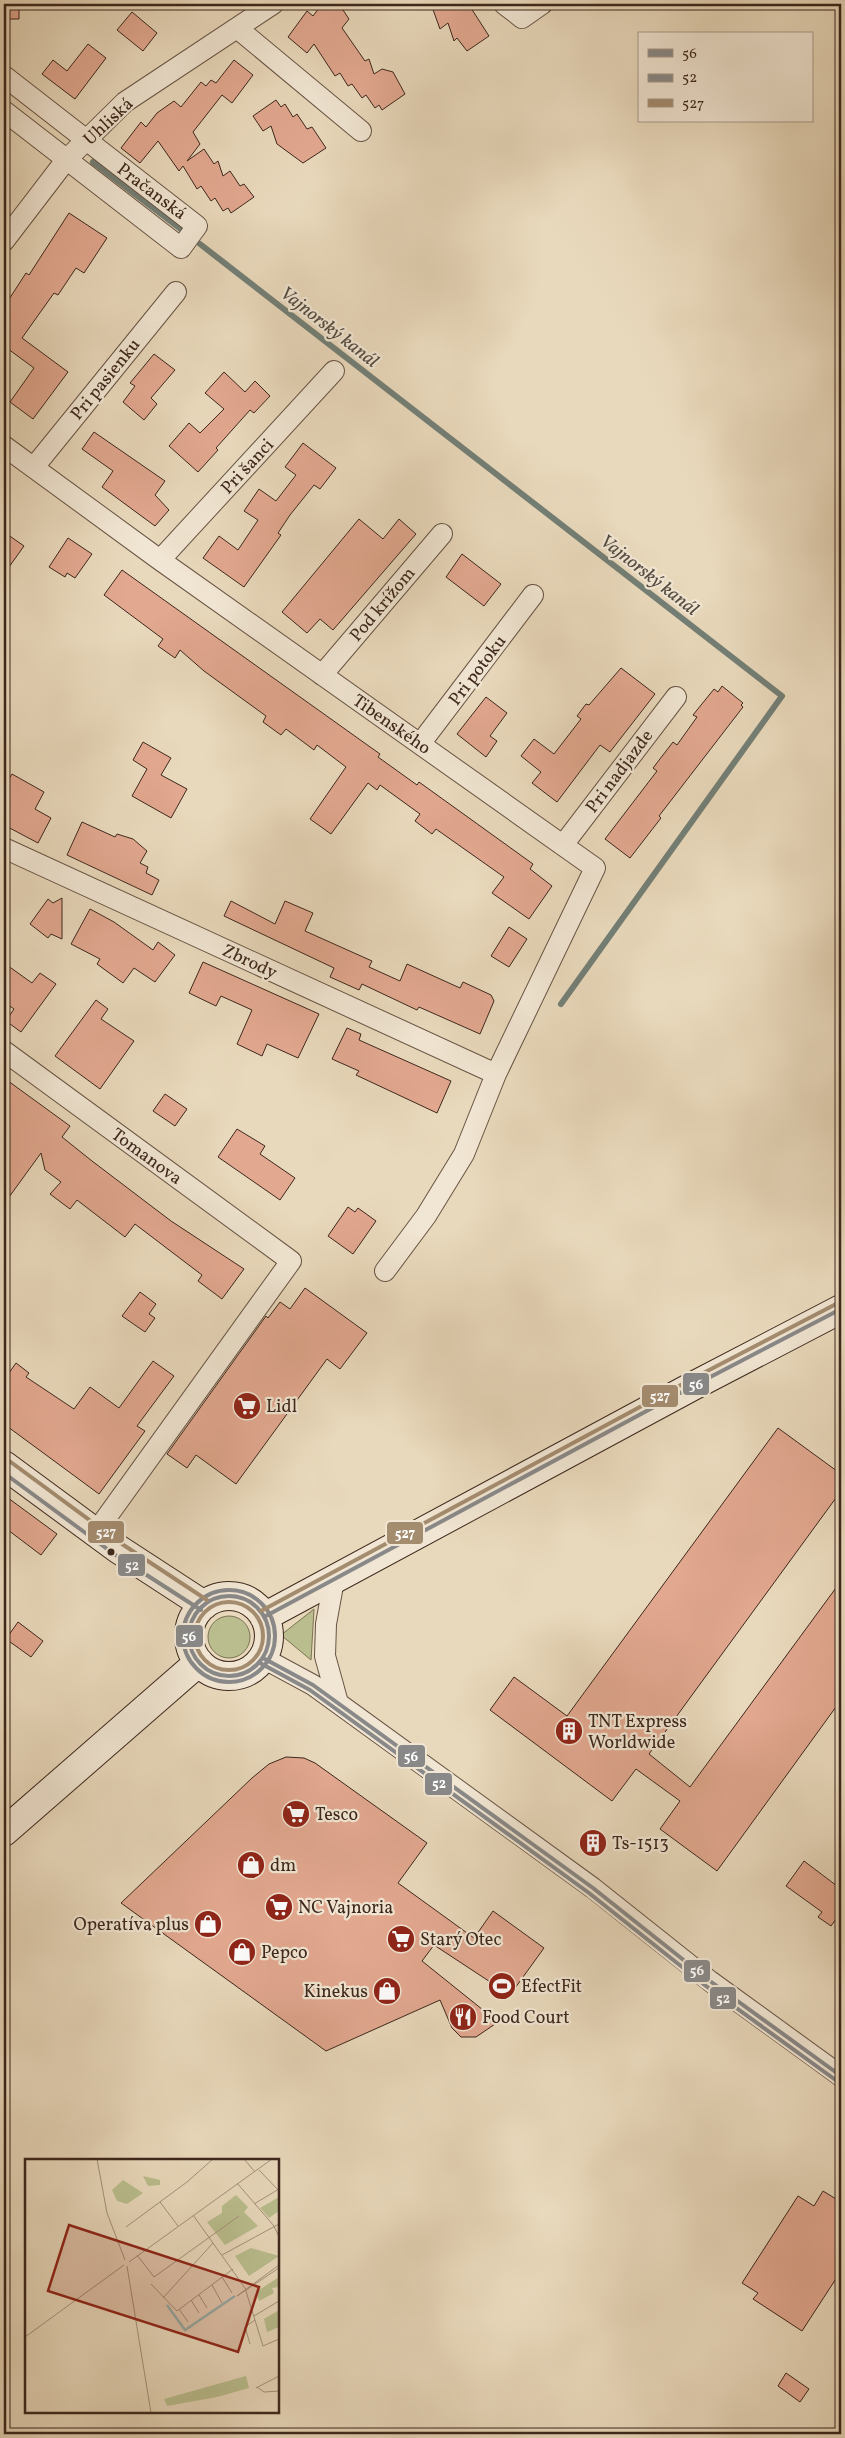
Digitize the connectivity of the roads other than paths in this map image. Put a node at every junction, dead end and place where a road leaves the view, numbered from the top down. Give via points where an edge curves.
1 (273, 4) edge
2 (504, 4) edge
3 (542, 4) edge
4 (236, 28) junction
5 (4, 76) edge
6 (4, 111) edge
7 (361, 131) dead end
8 (86, 141) junction
9 (66, 160) junction
10 (4, 242) edge
11 (176, 292) dead end
12 (334, 371) dead end
13 (4, 446) edge
14 (34, 466) junction
15 (442, 534) dead end
16 (160, 560) junction
17 (534, 596) dead end
18 (322, 675) junction
19 (676, 697) dead end
20 (420, 744) junction
21 (563, 845) junction
22 (4, 848) edge
23 (4, 1051) edge
24 (496, 1074) junction
25 (385, 1271) dead end
26 (841, 1310) edge
27 (4, 1465) edge
28 (96, 1532) junction
29 (334, 1580) junction
30 (204, 1605) junction
31 (264, 1617) junction
32 (263, 1658) junction
33 (199, 1662) junction
34 (338, 1703) junction
35 (4, 1832) edge
36 (841, 2076) edge

1 - 4 street, Uhliská
2 - 3 street via 522,18
4 - 7 street
4 - 8 street, Uhliská via 125,102
5 - 8 street, Pračanská
6 - 9 street, Pračanská
8 - 9 street, Uhliská
8 - 9 street, Pračanská via 197,226 181,248
9 - 10 street, Uhliská
11 - 14 street, Pri pasienku
12 - 16 street, Pri šanci
13 - 14 street, Tibenského
14 - 16 street, Tibenského
15 - 18 street, Pod krížom
16 - 18 street, Tibenského
17 - 20 street, Pri potoku
18 - 20 street, Tibenského
19 - 21 street, Pri nadjazde
20 - 21 street, Tibenského
21 - 24 street, Tibenského via 595,868
22 - 24 street, Zbrody
23 - 28 street, Tomanova via 291,1261
24 - 25 street via 464,1154 426,1216
26 - 29 main road
27 - 28 main road
28 - 30 main road
29 - 31 main road
29 - 34 street via 326,1624 325,1656
30 - 31 main road via 219,1597 236,1597 252,1604
30 - 33 main road via 192,1621 189,1635
31 - 32 main road via 269,1633
32 - 33 main road via 246,1672 229,1676 212,1672
32 - 34 street via 313,1685
33 - 35 main road
34 - 36 street via 593,1888 710,1981

